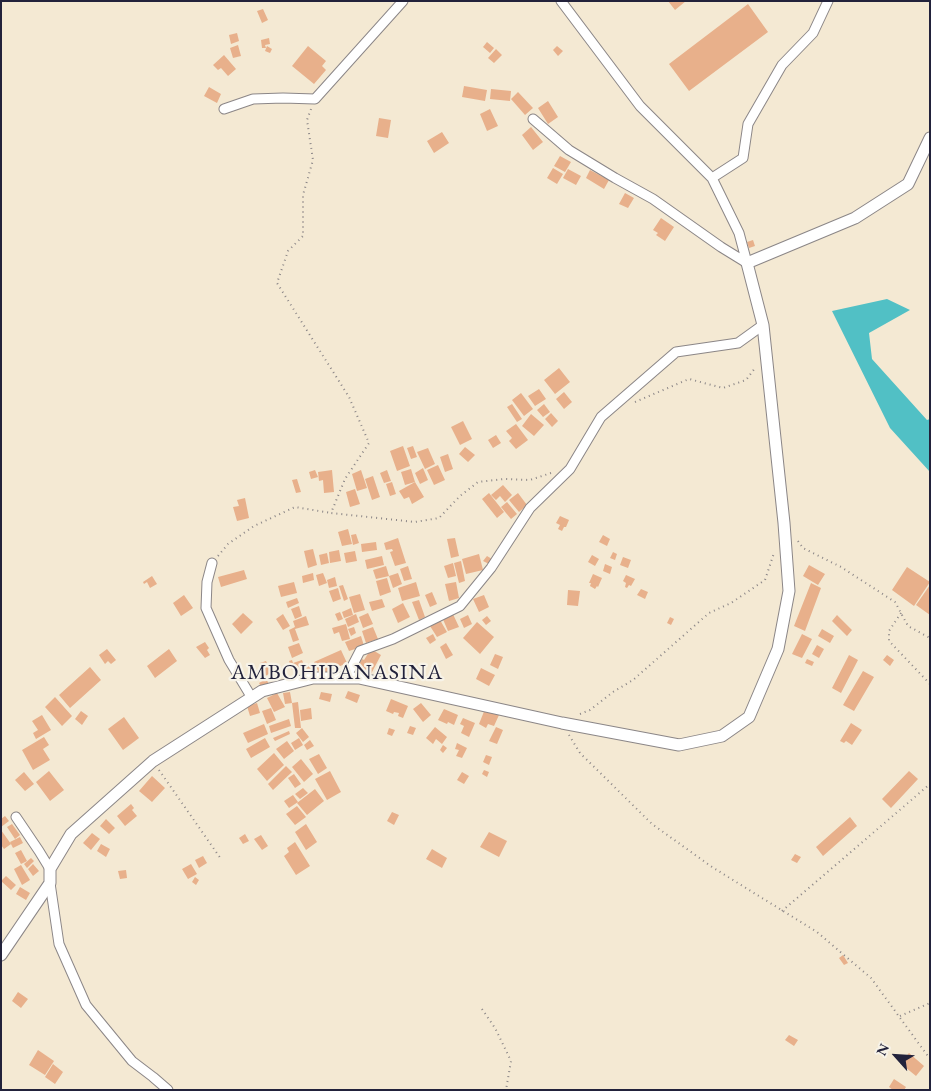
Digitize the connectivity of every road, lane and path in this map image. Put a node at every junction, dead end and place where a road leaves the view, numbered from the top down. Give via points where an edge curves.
1 (403, 1) edge
2 (561, 1) edge
3 (828, 1) edge
4 (315, 99) junction
5 (224, 109) dead end
6 (533, 120) dead end
7 (930, 138) edge
8 (712, 178) junction
9 (747, 263) junction
10 (763, 325) junction
11 (766, 355) junction
12 (632, 403) dead end
13 (570, 469) junction
14 (331, 513) junction
15 (776, 547) dead end
16 (803, 548) dead end
17 (212, 563) joint
18 (901, 613) junction
19 (930, 638) edge
20 (346, 678) junction
21 (930, 684) edge
22 (252, 698) junction
23 (562, 723) junction
24 (153, 761) junction
25 (930, 784) edge
26 (16, 817) dead end
27 (221, 859) dead end
28 (50, 869) junction
29 (50, 883) junction
30 (782, 911) junction
31 (1, 955) edge
32 (930, 1003) edge
33 (482, 1009) dead end
34 (899, 1016) junction
35 (929, 1059) edge
36 (168, 1090) edge
37 (506, 1090) edge

1 - 4 street
2 - 8 street via 640,106
3 - 8 street via 813,33 782,65 748,124 743,158
4 - 5 street via 253,99
4 - 14 path via 307,120 313,160 303,194 303,236 288,251 277,284 349,397 369,443 345,479
6 - 9 street via 569,150 653,199
7 - 9 street via 908,184 854,218
8 - 9 street via 739,233
9 - 10 street
10 - 11 street
10 - 13 street via 738,343 676,352 601,417
11 - 12 path via 746,380 723,388 689,380
11 - 23 street via 788,591 778,649 749,717 722,736 679,745
13 - 14 path via 530,480 478,482 439,518 415,522
13 - 20 street via 530,508 491,568 460,606 393,639 360,651
14 - 17 path via 296,508 254,526 228,544
15 - 23 path via 765,580 709,613 633,680 590,710
16 - 18 path via 841,567 895,602
17 - 22 street via 206,608 229,660
18 - 19 path via 908,626
18 - 21 path via 889,631 889,641
20 - 22 street via 314,678 262,691
20 - 23 street via 359,678
22 - 24 street
23 - 30 path via 580,753 652,824
24 - 27 path
24 - 28 street via 72,834
25 - 30 path
26 - 28 street
28 - 29 street
29 - 31 street
29 - 36 street via 59,944 86,1005 132,1061
30 - 34 path via 817,932 871,978
32 - 34 path
33 - 37 path via 511,1061
34 - 35 path

